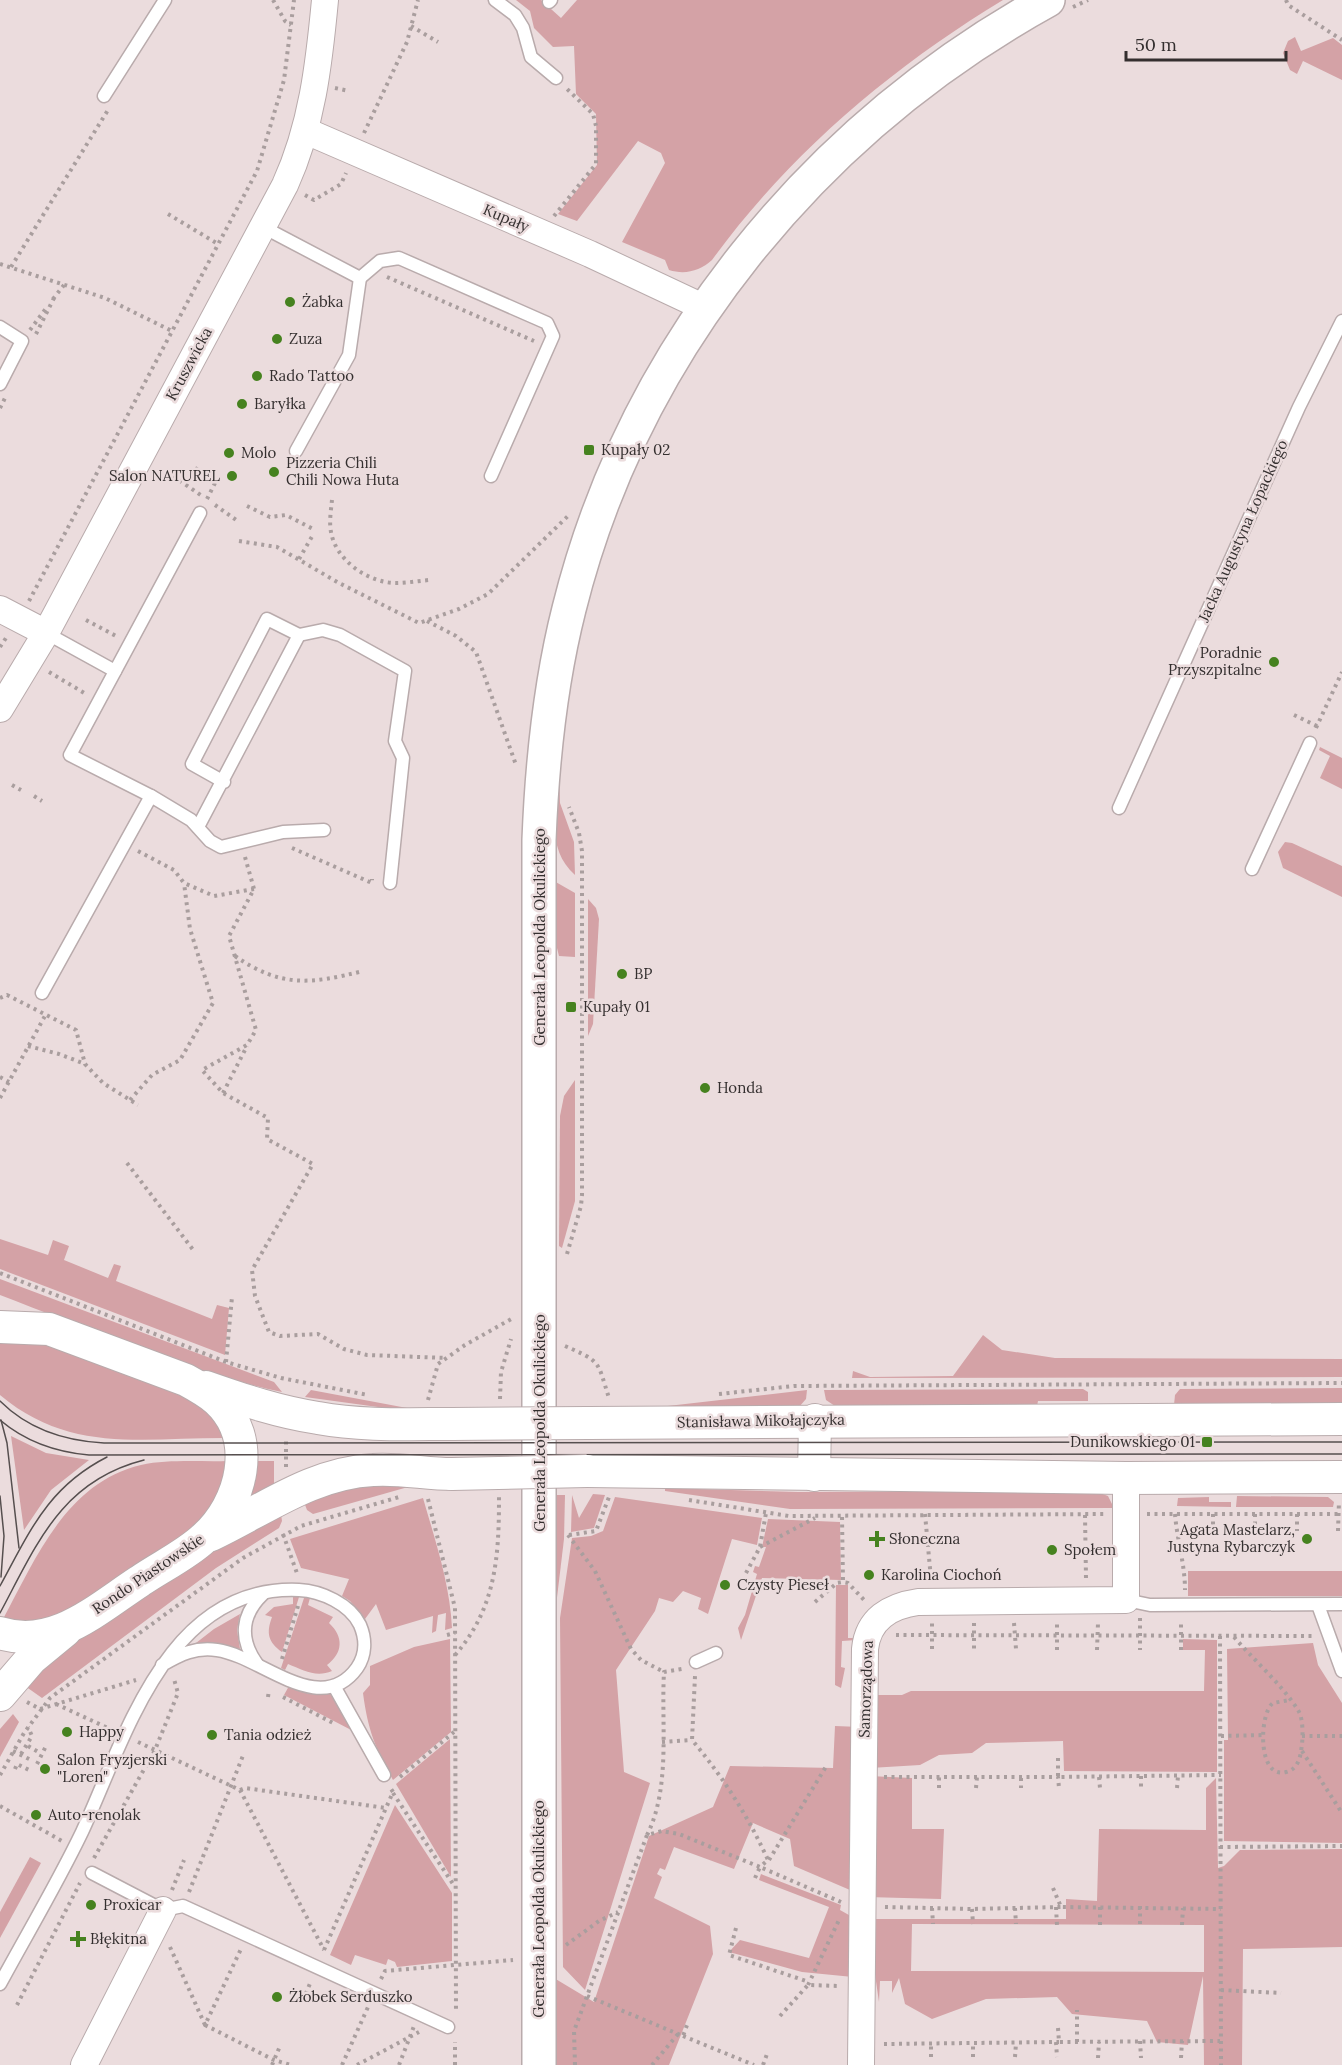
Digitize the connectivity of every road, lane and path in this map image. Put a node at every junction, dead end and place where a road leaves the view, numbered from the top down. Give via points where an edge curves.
1 (165, 0) edge
2 (273, 0) edge
3 (294, 0) edge
4 (325, 0) edge
5 (418, 0) edge
6 (495, 0) edge
7 (1048, 0) edge
8 (1286, 0) edge
9 (291, 25) junction
10 (411, 26) junction
11 (1342, 40) edge
12 (438, 42) dead end
13 (556, 78) joint
14 (107, 102) joint
15 (306, 131) junction
16 (360, 142) dead end
17 (351, 164) dead end
18 (297, 191) dead end
19 (168, 214) dead end
20 (554, 217) dead end
21 (263, 226) junction
22 (218, 244) junction
23 (0, 264) edge
24 (11, 267) junction
25 (384, 275) dead end
26 (360, 278) junction
27 (64, 285) junction
28 (705, 308) junction
29 (1342, 321) edge
30 (0, 327) edge
31 (172, 331) junction
32 (22, 341) junction
33 (549, 347) junction
34 (0, 384) edge
35 (296, 451) dead end
36 (195, 468) dead end
37 (167, 472) dead end
38 (201, 472) dead end
39 (491, 476) dead end
40 (188, 486) dead end
41 (332, 500) dead end
42 (247, 506) dead end
43 (575, 512) dead end
44 (200, 513) dead end
45 (239, 541) dead end
46 (298, 560) junction
47 (429, 580) dead end
48 (9, 613) edge
49 (86, 620) dead end
50 (426, 621) junction
51 (46, 633) junction
52 (111, 634) dead end
53 (299, 635) junction
54 (0, 647) edge
55 (115, 671) junction
56 (1342, 672) edge
57 (55, 676) dead end
58 (78, 689) dead end
59 (0, 710) edge
60 (1294, 715) dead end
61 (1317, 726) junction
62 (1310, 742) joint
63 (519, 773) dead end
64 (224, 782) junction
65 (12, 785) dead end
66 (21, 790) dead end
67 (34, 796) dead end
68 (151, 796) junction
69 (42, 801) dead end
70 (567, 801) dead end
71 (1119, 808) dead end
72 (198, 827) junction
73 (324, 830) dead end
74 (240, 843) junction
75 (125, 844) junction
76 (289, 847) dead end
77 (1252, 869) dead end
78 (373, 873) dead end
79 (184, 883) junction
80 (390, 883) dead end
81 (254, 889) junction
82 (234, 956) junction
83 (363, 971) dead end
84 (42, 993) joint
85 (0, 998) edge
86 (46, 1015) junction
87 (247, 1045) junction
88 (28, 1046) junction
89 (85, 1064) junction
90 (0, 1077) edge
91 (9, 1082) junction
92 (223, 1093) junction
93 (0, 1098) edge
94 (130, 1100) junction
95 (138, 1105) dead end
96 (128, 1163) dead end
97 (194, 1251) dead end
98 (566, 1258) dead end
99 (0, 1273) edge
100 (232, 1297) dead end
101 (0, 1304) edge
102 (519, 1314) dead end
103 (0, 1327) edge
104 (49, 1329) junction
105 (559, 1344) dead end
106 (447, 1358) junction
107 (226, 1362) junction
108 (186, 1380) junction
109 (1342, 1383) edge
110 (714, 1395) dead end
111 (374, 1396) dead end
112 (610, 1401) dead end
113 (426, 1406) dead end
114 (1342, 1419) edge
115 (815, 1420) junction
116 (286, 1440) dead end
117 (286, 1459) dead end
118 (814, 1475) junction
119 (1342, 1477) edge
120 (1126, 1478) junction
121 (425, 1490) dead end
122 (404, 1496) dead end
123 (610, 1496) dead end
124 (683, 1499) dead end
125 (766, 1513) junction
126 (925, 1514) junction
127 (1139, 1514) dead end
128 (1175, 1514) junction
129 (1213, 1514) junction
130 (1256, 1514) junction
131 (1296, 1514) junction
132 (1340, 1514) edge
133 (1084, 1515) junction
134 (1105, 1515) dead end
135 (817, 1516) junction
136 (842, 1517) junction
137 (1213, 1532) dead end
138 (1255, 1532) dead end
139 (1297, 1532) dead end
140 (1338, 1532) dead end
141 (283, 1534) junction
142 (205, 1538) junction
143 (760, 1547) junction
144 (295, 1566) dead end
145 (746, 1574) dead end
146 (1086, 1581) dead end
147 (843, 1582) junction
148 (264, 1594) junction
149 (301, 1597) dead end
150 (1185, 1598) dead end
151 (1126, 1600) junction
152 (932, 1601) junction
153 (815, 1602) dead end
154 (1342, 1604) edge
155 (1318, 1605) junction
156 (1140, 1623) dead end
157 (974, 1626) dead end
158 (1057, 1626) dead end
159 (1098, 1626) dead end
160 (1181, 1626) dead end
161 (883, 1627) junction
162 (1015, 1627) dead end
163 (68, 1629) junction
164 (0, 1633) edge
165 (455, 1633) junction
166 (447, 1635) dead end
167 (932, 1635) junction
168 (974, 1635) junction
169 (1140, 1635) junction
170 (1181, 1635) junction
171 (1015, 1636) junction
172 (1057, 1636) junction
173 (1220, 1636) junction
174 (1234, 1636) junction
175 (1315, 1636) dead end
176 (1098, 1637) junction
177 (932, 1649) dead end
178 (974, 1649) dead end
179 (1016, 1649) dead end
180 (1057, 1650) dead end
181 (1097, 1650) dead end
182 (1140, 1650) dead end
183 (1181, 1650) dead end
184 (716, 1653) dead end
185 (696, 1662) junction
186 (258, 1665) junction
187 (280, 1668) dead end
188 (164, 1670) junction
189 (1342, 1671) edge
190 (664, 1672) junction
191 (274, 1681) dead end
192 (334, 1686) junction
193 (269, 1690) junction
194 (0, 1695) edge
195 (268, 1697) dead end
196 (1290, 1700) junction
197 (56, 1704) junction
198 (40, 1709) junction
199 (28, 1727) junction
200 (455, 1732) junction
201 (118, 1733) dead end
202 (1264, 1735) junction
203 (1221, 1736) junction
204 (1302, 1736) junction
205 (1342, 1736) edge
206 (363, 1738) junction
207 (131, 1739) dead end
208 (692, 1740) junction
209 (662, 1742) junction
210 (28, 1746) junction
211 (45, 1746) dead end
212 (155, 1750) junction
213 (1302, 1750) junction
214 (14, 1751) junction
215 (40, 1753) junction
216 (244, 1753) dead end
217 (21, 1754) junction
218 (1058, 1758) dead end
219 (827, 1765) dead end
220 (15, 1768) dead end
221 (31, 1771) dead end
222 (881, 1771) dead end
223 (0, 1775) edge
224 (1221, 1775) junction
225 (1141, 1776) junction
226 (1178, 1776) junction
227 (1058, 1777) junction
228 (1099, 1777) junction
229 (939, 1778) junction
230 (976, 1778) junction
231 (1021, 1778) junction
232 (386, 1780) junction
233 (231, 1786) junction
234 (939, 1788) dead end
235 (976, 1788) dead end
236 (1021, 1788) dead end
237 (1059, 1788) dead end
238 (1100, 1788) dead end
239 (1141, 1788) dead end
240 (1178, 1788) dead end
241 (240, 1790) junction
242 (393, 1792) junction
243 (0, 1806) edge
244 (386, 1808) junction
245 (1342, 1813) edge
246 (647, 1835) junction
247 (65, 1843) dead end
248 (1342, 1846) edge
249 (1220, 1847) junction
250 (93, 1859) dead end
251 (184, 1860) dead end
252 (769, 1860) dead end
253 (760, 1867) junction
254 (87, 1875) joint
255 (755, 1878) dead end
256 (455, 1887) junction
257 (1053, 1888) dead end
258 (846, 1905) dead end
259 (1140, 1906) junction
260 (875, 1907) dead end
261 (1058, 1907) junction
262 (1100, 1907) junction
263 (168, 1908) junction
264 (932, 1908) junction
265 (1015, 1908) junction
266 (1183, 1908) junction
267 (972, 1909) junction
268 (1221, 1909) junction
269 (618, 1912) junction
270 (841, 1915) dead end
271 (933, 1924) dead end
272 (973, 1924) dead end
273 (1016, 1924) dead end
274 (1058, 1925) dead end
275 (1100, 1925) dead end
276 (1140, 1925) dead end
277 (1182, 1925) dead end
278 (736, 1928) dead end
279 (247, 1935) junction
280 (560, 1947) dead end
281 (324, 1950) junction
282 (522, 1959) dead end
283 (457, 1965) junction
284 (317, 1966) junction
285 (808, 1983) junction
286 (0, 1984) edge
287 (861, 1988) junction
288 (1221, 1990) junction
289 (375, 1992) junction
290 (1281, 1993) dead end
291 (587, 1996) junction
292 (303, 2001) dead end
293 (17, 2005) dead end
294 (369, 2006) dead end
295 (1077, 2010) dead end
296 (418, 2014) junction
297 (780, 2016) dead end
298 (205, 2025) junction
299 (449, 2025) junction
300 (687, 2025) dead end
301 (1058, 2028) dead end
302 (681, 2035) junction
303 (410, 2037) junction
304 (1220, 2040) junction
305 (1140, 2041) junction
306 (1182, 2041) junction
307 (1058, 2042) junction
308 (1077, 2042) junction
309 (1099, 2042) junction
310 (973, 2043) junction
311 (1016, 2043) junction
312 (931, 2044) junction
313 (280, 2046) dead end
314 (767, 2054) dead end
315 (867, 2055) edge
316 (931, 2057) dead end
317 (973, 2057) dead end
318 (1016, 2057) dead end
319 (1057, 2057) dead end
320 (1098, 2058) dead end
321 (1141, 2058) dead end
322 (1181, 2058) dead end
323 (273, 2063) edge
324 (84, 2065) edge
325 (291, 2065) edge
326 (342, 2065) edge
327 (357, 2065) edge
328 (399, 2065) edge
329 (454, 2065) edge
330 (539, 2065) edge
331 (575, 2065) edge
332 (652, 2065) edge
333 (754, 2065) edge
334 (763, 2065) edge
335 (1221, 2065) edge

1 - 14 lane
2 - 9 path
3 - 9 path
4 - 15 street, Kruszwicka
5 - 10 path
6 - 13 lane via 515,15 531,57
7 - 28 main road, Generała Leopolda Okulickiego via 941,66 849,141 791,199
8 - 11 path
9 - 22 path via 284,80 257,171
10 - 12 path
10 - 16 path
13 - 20 path via 593,114 596,164
14 - 24 path
15 - 21 street, Kruszwicka via 285,185
15 - 28 street, Kupały
17 - 18 path via 341,184 314,200
19 - 22 path
21 - 26 lane
21 - 51 street, Kruszwicka
22 - 31 path
23 - 24 path
24 - 27 path
25 - 33 path
26 - 33 lane via 380,261 399,258 547,323 553,336
26 - 35 lane via 349,355
27 - 31 path via 105,298
27 - 32 path
28 - 330 main road, Generała Leopolda Okulickiego via 634,432 594,527 556,668 545,757 538,921
29 - 71 lane, Jacka Augustyna Łopackiego via 1299,407
30 - 32 lane
31 - 48 path
32 - 34 lane
33 - 39 lane
36 - 38 path
37 - 40 path
41 - 47 path via 333,539 350,564 380,580
42 - 46 path via 270,517 286,515 314,532
43 - 50 path via 488,594
44 - 55 lane
45 - 46 path via 277,547
46 - 50 path via 413,621
48 - 51 street
48 - 54 path
49 - 52 path
50 - 63 path via 456,636 476,652
51 - 55 lane
51 - 59 street, Kruszwicka
53 - 64 lane
53 - 64 lane via 267,619 192,764
53 - 80 lane via 323,630 340,635 405,671 395,741 403,758
55 - 68 lane via 70,754
56 - 61 path
57 - 58 path
60 - 61 path
61 - 62 path
62 - 77 lane
64 - 72 lane
65 - 66 path
67 - 69 path
68 - 72 lane
68 - 75 lane
70 - 98 path via 582,850 582,1195
72 - 74 lane via 221,847
73 - 74 lane via 283,832
74 - 81 path
75 - 79 path via 174,870
75 - 84 lane
76 - 78 path via 372,883
79 - 81 path via 214,896
79 - 94 path via 190,929 213,1004 180,1060 152,1075
81 - 82 path via 229,936
82 - 83 path via 260,972 296,982
82 - 87 path via 256,1030
84 - 86 path via 54,999
85 - 86 path via 7,995
86 - 88 path
86 - 89 path via 76,1030
87 - 92 path
87 - 92 path via 202,1070
88 - 89 path
88 - 91 path
89 - 94 path via 103,1083
90 - 91 path
91 - 93 path
92 - 106 path via 268,1118 267,1139 313,1164 252,1270 255,1296 269,1332 318,1334 344,1349 367,1355
94 - 95 path
96 - 97 path
99 - 107 path
100 - 107 path
101 - 104 street
102 - 106 path
103 - 104 street, Rondo Piastowskie
104 - 108 street, Rondo Piastowskie
105 - 112 path via 593,1358
106 - 113 path via 438,1364
107 - 111 path via 281,1378
108 - 115 street, Stanisława Mikołajczyka, bridge via 273,1409 377,1423
108 - 142 street, Rondo Piastowskie via 226,1411 236,1429 242,1455 238,1488
109 - 110 path via 794,1386
114 - 115 street, Stanisława Mikołajczyka
115 - 118 street
116 - 117 path
118 - 120 street
118 - 142 street, bridge via 587,1471 452,1474 395,1470 340,1474 288,1494
119 - 120 street
120 - 151 street
121 - 165 path via 455,1608
122 - 141 path
123 - 190 path via 596,1532 568,1535 595,1571 631,1648 641,1660
124 - 125 path
125 - 135 path
125 - 143 path
126 - 133 path
126 - 136 path
126 - 152 path
127 - 128 path
128 - 129 path
128 - 150 path via 1185,1566
129 - 130 path
129 - 137 path
130 - 131 path
130 - 138 path
131 - 132 path
131 - 139 path
132 - 140 path
133 - 134 path
133 - 146 path
135 - 136 path
135 - 143 path
136 - 147 path
141 - 144 path
141 - 198 path via 243,1557 135,1634
142 - 163 street, Rondo Piastowskie
143 - 145 path
147 - 153 path
147 - 161 path via 848,1583
148 - 186 lane via 251,1607 244,1631
148 - 188 lane via 234,1603 198,1626 176,1645
148 - 192 lane via 292,1590 316,1593 354,1615 364,1638 362,1656 354,1672
149 - 187 path
151 - 152 street
151 - 155 lane via 1150,1605
152 - 161 street via 898,1606
154 - 155 lane
155 - 189 lane
156 - 169 path
157 - 168 path
158 - 172 path
159 - 176 path
160 - 170 path
161 - 167 path via 902,1634
161 - 287 street, Samorządowa via 870,1631 866,1650
162 - 171 path
163 - 164 street, Rondo Piastowskie via 28,1638
163 - 194 street via 43,1648
165 - 166 path
165 - 200 path
167 - 168 path
167 - 177 path
168 - 171 path
168 - 178 path
169 - 170 path
169 - 176 path
169 - 182 path
170 - 173 path
170 - 183 path
171 - 172 path
171 - 179 path
172 - 176 path
172 - 180 path
173 - 174 path
173 - 203 path
174 - 175 path
174 - 196 path
176 - 181 path
184 - 185 lane
185 - 190 path
185 - 208 path
186 - 188 lane via 233,1654 202,1649 181,1654
186 - 192 lane via 306,1687
188 - 197 path
188 - 212 path via 178,1693
188 - 286 lane via 146,1690 80,1835
190 - 209 path
191 - 193 path
192 - 206 lane
193 - 195 path
193 - 206 path
196 - 202 path via 1268,1707
196 - 204 path via 1300,1712
197 - 198 path
197 - 201 path
198 - 199 path
199 - 210 path via 32,1736
199 - 214 path
200 - 232 path
200 - 256 path
202 - 203 path
202 - 213 path via 1264,1756 1273,1770 1283,1773 1294,1768
203 - 224 path
204 - 205 path
204 - 213 path
206 - 232 lane
207 - 212 path
208 - 209 path
208 - 253 path via 752,1823 768,1860
209 - 246 path via 662,1774
210 - 215 path
210 - 217 path
211 - 215 path
212 - 233 path
212 - 250 path
213 - 245 path
214 - 217 path
214 - 223 path
215 - 217 path via 35,1762
216 - 233 path
218 - 227 path
219 - 252 path
220 - 221 path via 17,1764
222 - 229 path via 880,1778
224 - 226 path
224 - 249 path
225 - 226 path
225 - 228 path
225 - 239 path
226 - 240 path
227 - 228 path
227 - 231 path
227 - 237 path
228 - 238 path
229 - 230 path
229 - 234 path
230 - 231 path
230 - 235 path
231 - 236 path
232 - 242 path
233 - 241 path
233 - 263 path
241 - 244 path
241 - 281 path
242 - 244 path
242 - 256 path
243 - 247 path
244 - 281 path
246 - 253 path via 662,1831 679,1834
246 - 269 path
248 - 249 path
249 - 268 path
251 - 263 path
253 - 255 path
253 - 258 path
254 - 263 lane
254 - 293 path
256 - 283 path
257 - 261 path
259 - 262 path
259 - 266 path
259 - 276 path
260 - 264 path
261 - 262 path
261 - 265 path
261 - 274 path
262 - 275 path
263 - 279 lane
263 - 298 path
263 - 324 street
264 - 267 path
264 - 271 path
265 - 267 path
265 - 273 path
266 - 268 path
266 - 277 path
267 - 272 path
268 - 288 path
269 - 280 path
269 - 291 path
270 - 285 path
278 - 285 path via 729,1955
279 - 284 lane
279 - 298 path
281 - 284 path
282 - 283 path
283 - 289 path via 385,1971
283 - 299 path
284 - 289 lane
284 - 292 path
285 - 287 path
285 - 297 path
287 - 315 street, Samorządowa
288 - 290 path
288 - 304 path
289 - 296 lane
291 - 302 path
291 - 331 path via 574,2031
294 - 326 path
295 - 308 path
296 - 299 lane
296 - 303 path
298 - 323 path
299 - 303 path
299 - 329 path
300 - 302 path
301 - 307 path
302 - 332 path
302 - 333 path
303 - 327 path
303 - 328 path
304 - 306 path
304 - 335 path
305 - 306 path
305 - 309 path
305 - 321 path
306 - 322 path
307 - 308 path
307 - 311 path
307 - 319 path
308 - 309 path
309 - 320 path
310 - 311 path
310 - 312 path
310 - 317 path
311 - 318 path
312 - 315 path
312 - 316 path
313 - 323 path
314 - 334 path
323 - 325 path

